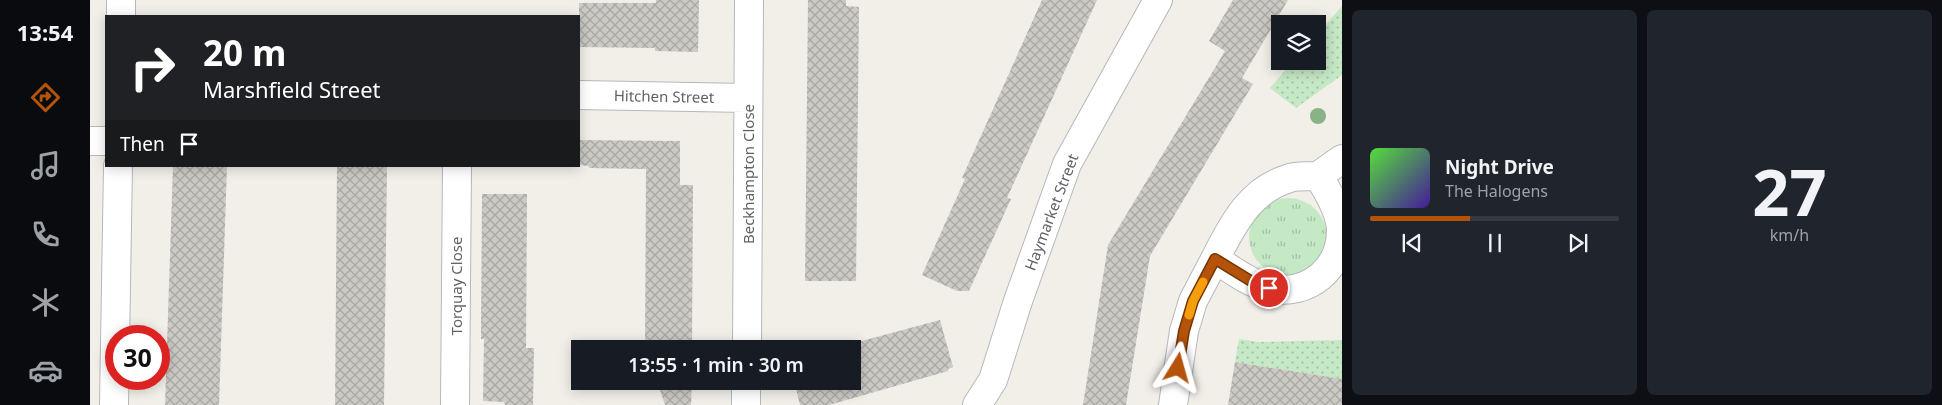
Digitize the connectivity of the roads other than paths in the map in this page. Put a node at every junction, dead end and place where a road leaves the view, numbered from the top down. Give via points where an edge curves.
1 (121, 0) edge
2 (749, 0) edge
3 (1158, 0) edge
4 (121, 15) edge
5 (580, 95) edge
6 (748, 98) junction
7 (90, 141) edge
8 (105, 142) edge
9 (1342, 159) edge
10 (118, 167) edge
11 (457, 167) edge
12 (1318, 176) junction
13 (1215, 259) junction
14 (747, 340) edge
15 (746, 390) edge
16 (114, 405) edge
17 (455, 405) edge
18 (746, 405) edge
19 (978, 405) edge
20 (1173, 405) edge

1 - 4 street
2 - 6 street, Beckhampton Close
3 - 19 street, Haymarket Street via 1067,164 993,380
5 - 6 street, Hitchen Street
6 - 14 street, Beckhampton Close
7 - 8 street
9 - 12 street
10 - 16 street
11 - 17 street, Torquay Close
12 - 13 street via 1288,178 1266,189 1244,207
12 - 13 street via 1330,194 1341,227 1341,244 1336,260 1324,275 1310,285 1294,290 1269,288
13 - 20 street via 1193,301 1184,331
15 - 18 street

